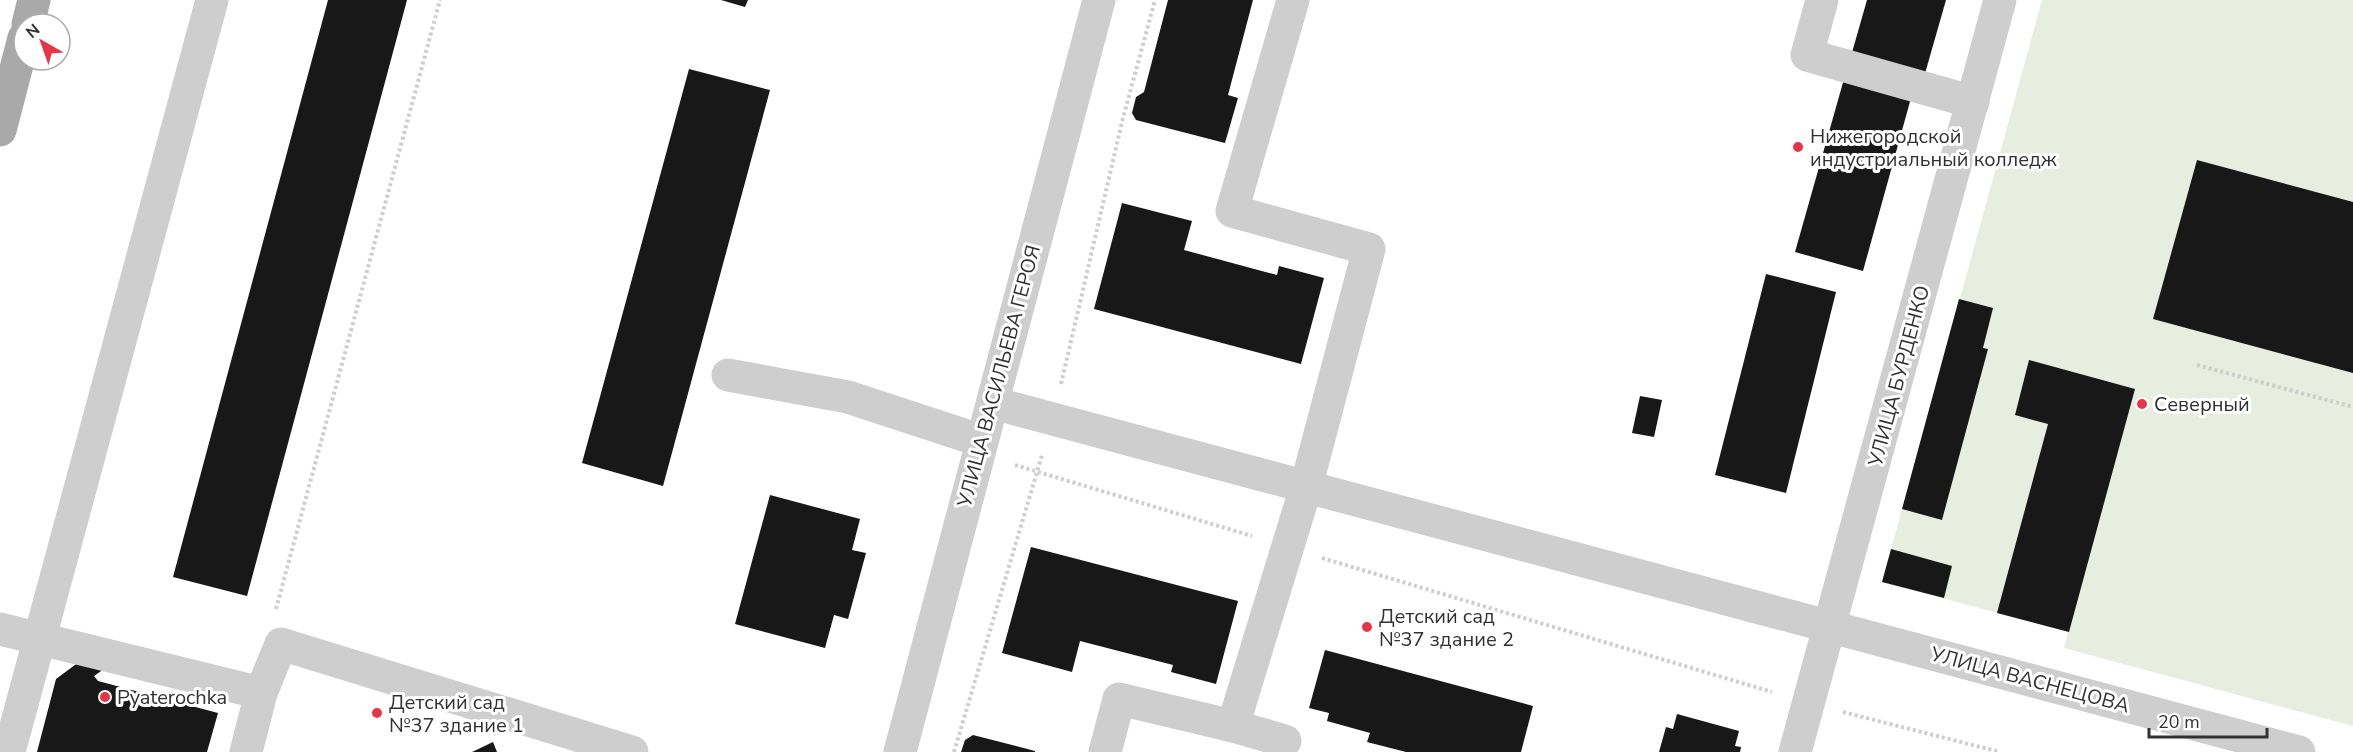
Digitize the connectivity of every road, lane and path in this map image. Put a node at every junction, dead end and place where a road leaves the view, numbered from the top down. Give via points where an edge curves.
1 (212, 0) edge
2 (440, 0) edge
3 (1100, 0) edge
4 (1155, 0) edge
5 (1293, 0) edge
6 (1822, 0) edge
7 (2001, 0) edge
8 (15, 72) edge
9 (1973, 102) junction
10 (0, 130) edge
11 (2197, 365) dead end
12 (728, 375) dead end
13 (993, 403) junction
14 (2353, 407) edge
15 (1053, 419) junction
16 (979, 449) junction
17 (1038, 470) junction
18 (1306, 487) junction
19 (1286, 547) junction
20 (1831, 626) junction
21 (0, 629) edge
22 (41, 639) junction
23 (280, 644) junction
24 (261, 693) junction
25 (1808, 703) junction
26 (1233, 726) junction
27 (1285, 741) dead end
28 (2264, 747) edge
29 (9, 752) edge
30 (246, 752) edge
31 (632, 752) edge
32 (900, 752) edge
33 (954, 752) edge
34 (1105, 752) edge
35 (1794, 752) edge
36 (2000, 752) edge
37 (2299, 752) edge

1 - 22 street
2 - 23 path via 273,621
3 - 13 street, УЛИЦА ВАСИЛЬЕВА ГЕРОЯ
4 - 15 path via 1122,122
5 - 18 street via 1232,211 1369,249
6 - 9 street via 1807,55
7 - 9 street, УЛИЦА БУРДЕНКО
8 - 10 main road
9 - 20 street, УЛИЦА БУРДЕНКО
11 - 14 path
12 - 16 street via 848,397
13 - 15 street, УЛИЦА ВАСНЕЦОВА
13 - 16 street, УЛИЦА ВАСИЛЬЕВА ГЕРОЯ
15 - 17 path
15 - 18 street, УЛИЦА ВАСНЕЦОВА
16 - 17 path
16 - 32 street, УЛИЦА ВАСИЛЬЕВА ГЕРОЯ
17 - 19 path
17 - 33 path
18 - 19 street
18 - 20 street, УЛИЦА ВАСНЕЦОВА
19 - 25 path
19 - 26 street
20 - 25 street, УЛИЦА БУРДЕНКО
20 - 28 street, УЛИЦА ВАСНЕЦОВА
21 - 22 street
22 - 24 street
22 - 29 street
23 - 24 street
23 - 31 street
24 - 30 street
25 - 35 street, УЛИЦА БУРДЕНКО
25 - 36 path
26 - 27 street
26 - 34 street via 1119,699
28 - 37 street, УЛИЦА ВАСНЕЦОВА

